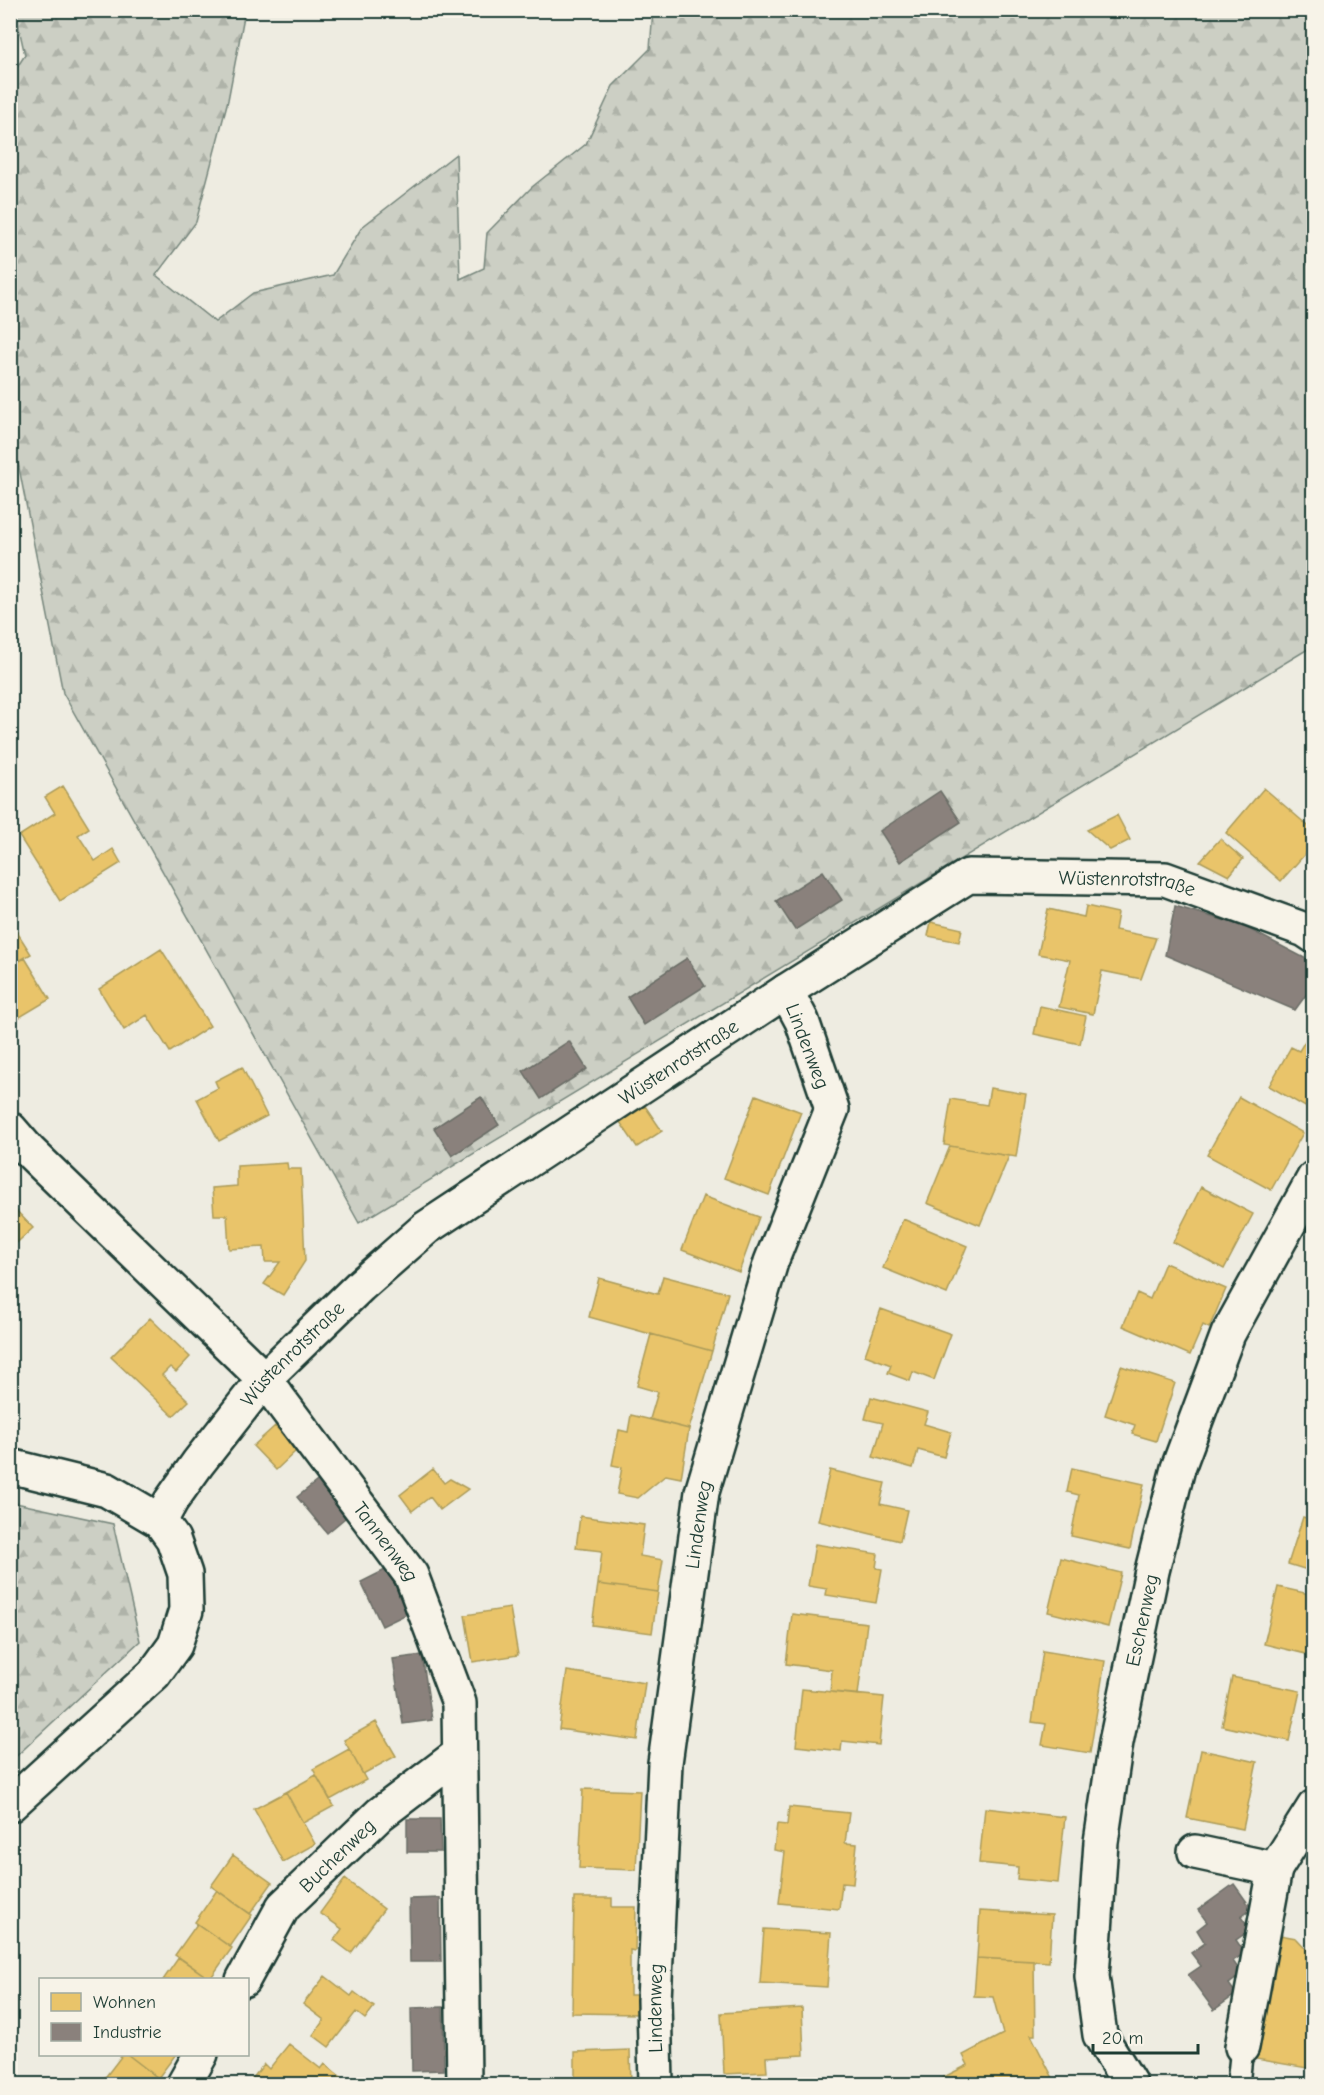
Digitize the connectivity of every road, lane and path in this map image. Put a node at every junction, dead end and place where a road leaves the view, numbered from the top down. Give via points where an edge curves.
1 (1314, 936) edge
2 (786, 992) junction
3 (10, 1129) edge
4 (1314, 1178) edge
5 (264, 1379) junction
6 (10, 1466) edge
7 (160, 1521) junction
8 (458, 1755) junction
9 (10, 1805) edge
10 (1314, 1807) edge
11 (1195, 1852) dead end
12 (1275, 1869) junction
13 (244, 1978) edge
14 (1242, 2047) joint
15 (200, 2056) edge
16 (184, 2085) edge
17 (464, 2085) edge
18 (656, 2085) edge
19 (1130, 2085) edge
20 (1238, 2085) edge

1 - 2 street, Wüstenrotstraße via 1165,879 968,876
2 - 5 street, Wüstenrotstraße via 426,1228
2 - 18 street, Lindenweg via 801,1021 832,1108 771,1262 702,1492 665,1763 654,2000
3 - 5 street, Tannenweg
4 - 19 street, Eschenweg via 1228,1334 1178,1468 1116,1742 1101,1842 1092,1976 1100,2035
5 - 7 street, Wüstenrotstraße via 198,1462
5 - 8 street, Tannenweg via 411,1575 459,1703
6 - 7 street via 107,1490
7 - 9 street via 173,1539 185,1574 186,1610 175,1645 154,1674
8 - 13 street, Buchenweg via 380,1814 283,1907
8 - 17 street, Tannenweg
10 - 12 street
11 - 12 street
12 - 14 street
14 - 20 lane
15 - 16 street

